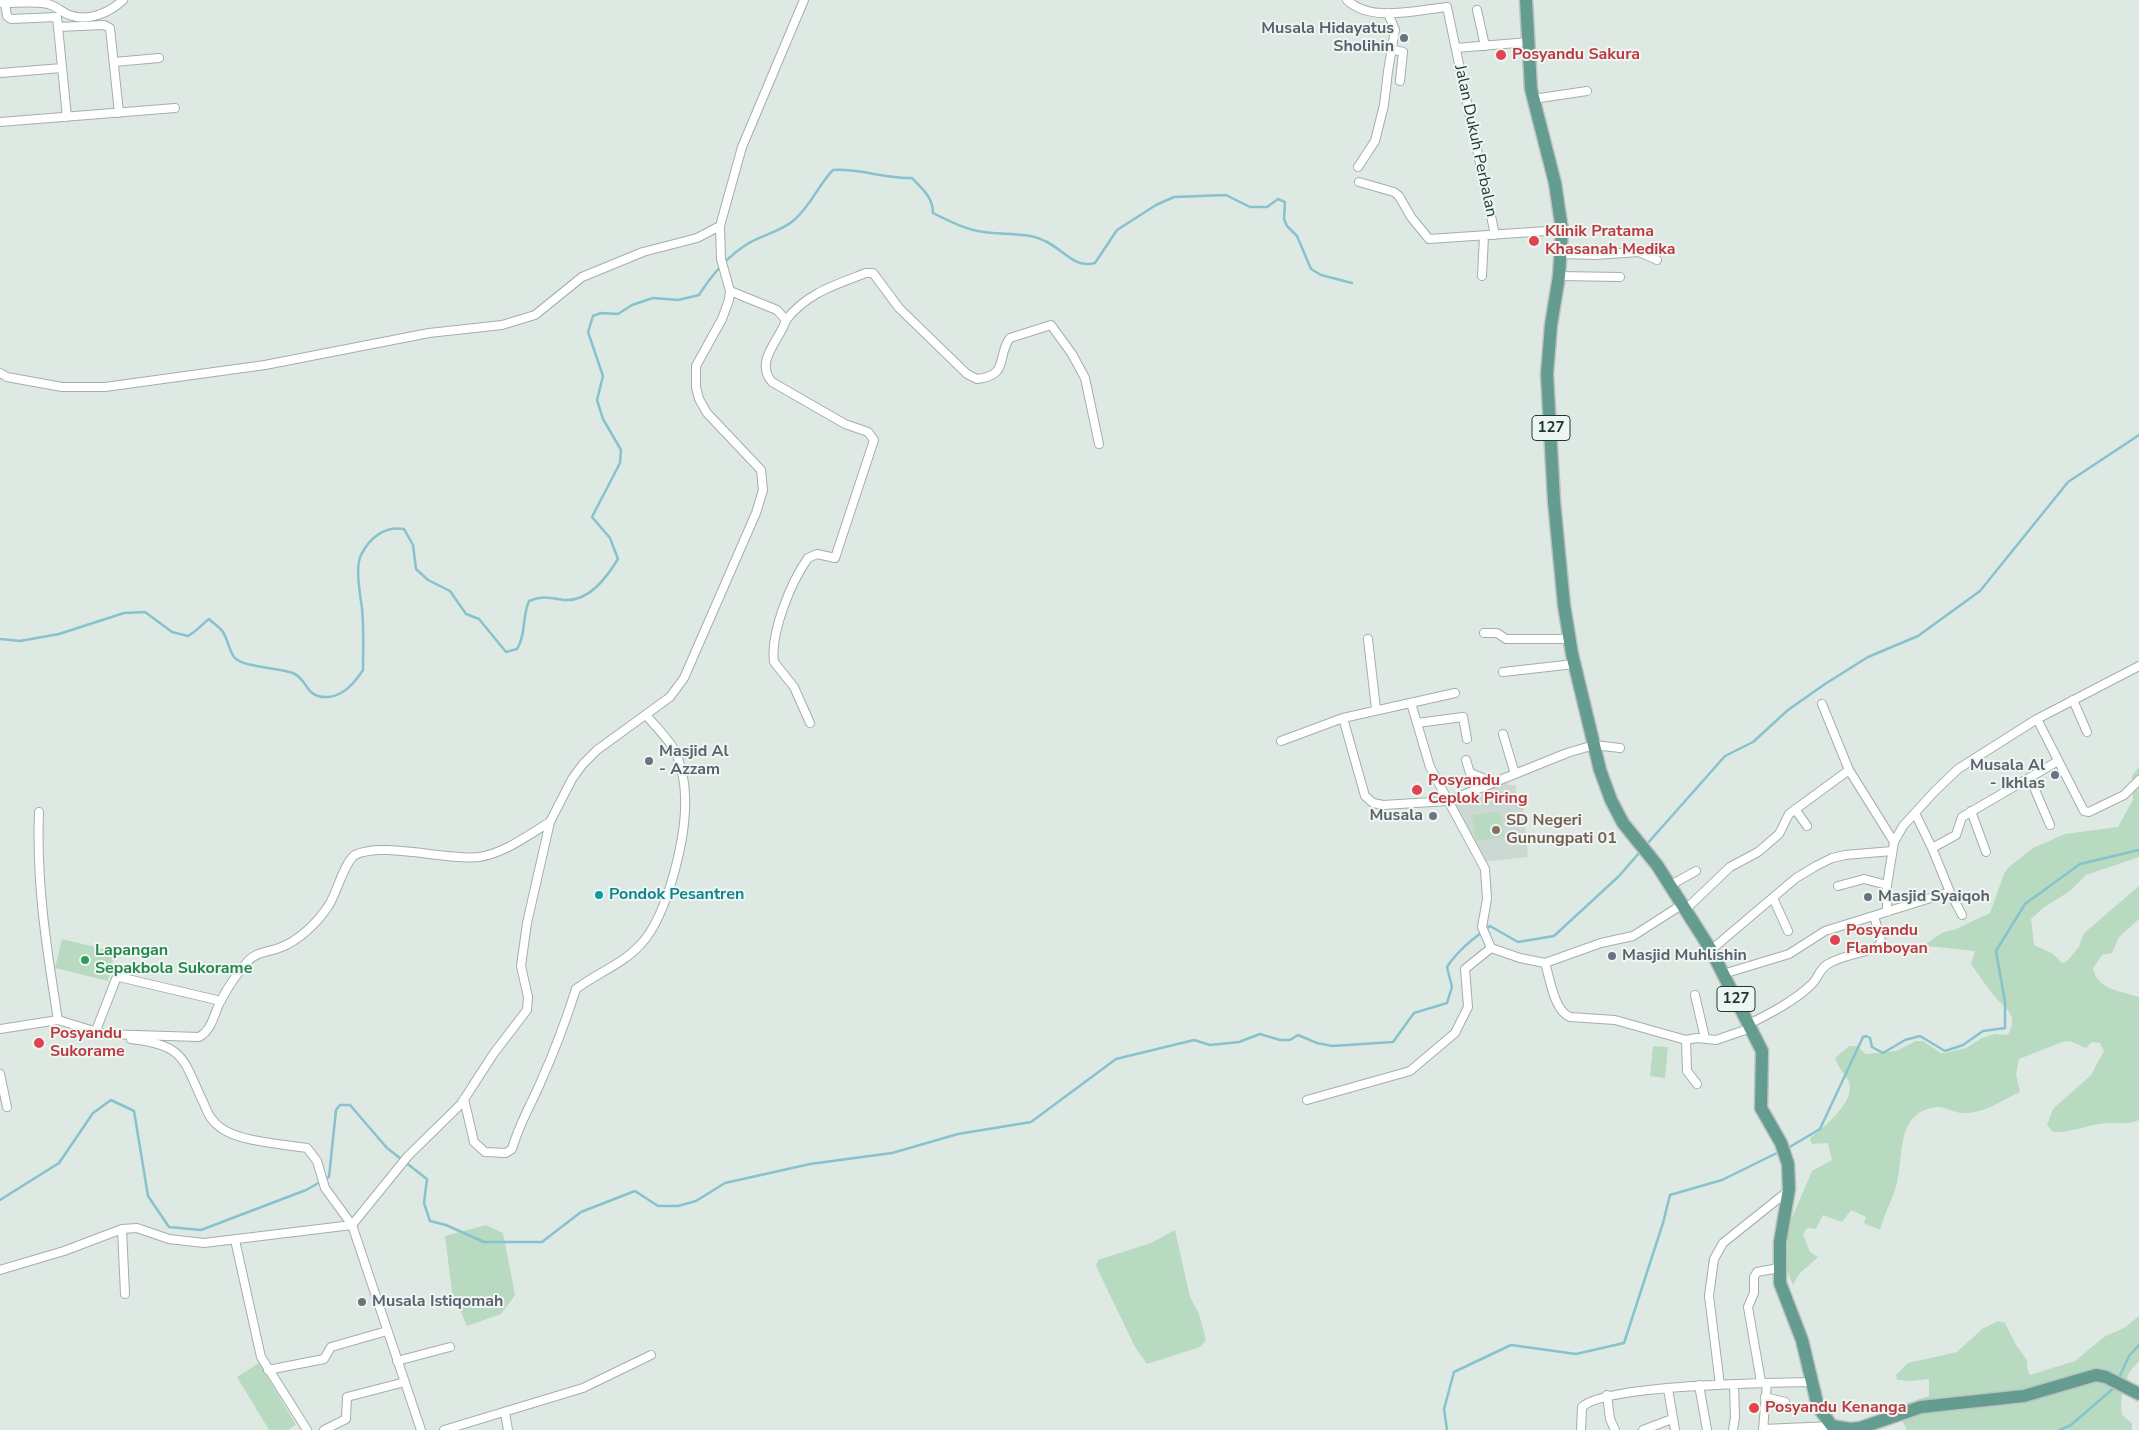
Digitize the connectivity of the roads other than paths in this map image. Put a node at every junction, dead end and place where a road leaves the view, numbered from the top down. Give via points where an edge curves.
1 (123, 0) edge
2 (804, 0) edge
3 (1347, 0) edge
4 (1526, 0) edge
5 (37, 1) edge
6 (2, 3) edge
7 (1448, 3) edge
8 (1478, 10) dead end
9 (1388, 13) junction
10 (58, 27) junction
11 (1529, 42) junction
12 (1486, 46) junction
13 (1456, 48) junction
14 (1391, 50) junction
15 (159, 58) dead end
16 (114, 62) junction
17 (62, 68) junction
18 (0, 73) edge
19 (1400, 81) dead end
20 (1587, 91) dead end
21 (1533, 99) junction
22 (175, 108) dead end
23 (119, 112) junction
24 (67, 117) junction
25 (0, 122) edge
26 (1358, 167) dead end
27 (1359, 182) dead end
28 (720, 226) junction
29 (1562, 230) junction
30 (1495, 235) junction
31 (1484, 236) junction
32 (1560, 254) junction
33 (1657, 260) dead end
34 (1482, 276) dead end
35 (1559, 276) junction
36 (1620, 277) dead end
37 (730, 291) junction
38 (786, 320) junction
39 (0, 374) edge
40 (1099, 444) dead end
41 (1484, 633) dead end
42 (1368, 638) dead end
43 (1569, 639) junction
44 (1574, 664) junction
45 (2139, 666) edge
46 (1503, 672) dead end
47 (1455, 693) dead end
48 (2073, 700) junction
49 (1411, 703) junction
50 (1822, 704) dead end
51 (1376, 709) junction
52 (646, 715) junction
53 (1343, 718) junction
54 (2037, 719) junction
55 (810, 723) dead end
56 (1417, 723) junction
57 (2087, 732) dead end
58 (1503, 734) dead end
59 (1467, 739) dead end
60 (1281, 741) dead end
61 (1594, 745) junction
62 (1620, 748) dead end
63 (1466, 760) dead end
64 (2058, 761) junction
65 (1849, 770) junction
66 (1515, 774) junction
67 (2030, 778) junction
68 (2139, 780) edge
69 (1488, 785) junction
70 (1448, 801) junction
71 (1795, 809) junction
72 (1971, 811) junction
73 (39, 812) dead end
74 (1915, 813) junction
75 (550, 822) junction
76 (2050, 825) dead end
77 (1807, 826) dead end
78 (1894, 842) junction
79 (1932, 848) junction
80 (1892, 851) junction
81 (1986, 852) dead end
82 (1696, 871) dead end
83 (1887, 885) junction
84 (1669, 886) junction
85 (1838, 886) dead end
86 (1950, 892) junction
87 (1774, 898) junction
88 (1684, 907) junction
89 (1887, 912) junction
90 (1962, 915) dead end
91 (1874, 916) junction
92 (1788, 930) dead end
93 (1491, 948) junction
94 (1711, 950) junction
95 (1545, 963) junction
96 (1723, 974) junction
97 (1695, 995) dead end
98 (221, 1000) junction
99 (58, 1020) junction
100 (1750, 1026) junction
101 (0, 1029) edge
102 (95, 1033) junction
103 (104, 1034) junction
104 (1705, 1038) junction
105 (1686, 1040) junction
106 (0, 1074) edge
107 (1697, 1084) dead end
108 (464, 1100) junction
109 (1307, 1100) dead end
110 (7, 1107) dead end
111 (1789, 1189) junction
112 (352, 1224) junction
113 (122, 1229) junction
114 (235, 1240) junction
115 (1779, 1268) junction
116 (0, 1270) edge
117 (125, 1294) dead end
118 (387, 1331) junction
119 (450, 1347) dead end
120 (651, 1356) dead end
121 (397, 1361) junction
122 (268, 1370) junction
123 (405, 1382) junction
124 (1764, 1382) junction
125 (1811, 1382) junction
126 (1699, 1385) junction
127 (1720, 1385) junction
128 (1734, 1385) junction
129 (1668, 1389) junction
130 (2134, 1391) edge
131 (1607, 1395) junction
132 (1765, 1397) junction
133 (1785, 1402) dead end
134 (505, 1413) junction
135 (1672, 1419) junction
136 (1832, 1426) junction
137 (1860, 1429) edge
138 (307, 1430) edge
139 (324, 1430) edge
140 (421, 1430) edge
141 (444, 1430) edge
142 (508, 1430) edge
143 (1582, 1430) edge
144 (1614, 1430) edge
145 (1643, 1430) edge
146 (1675, 1430) edge
147 (1707, 1430) edge
148 (1733, 1430) edge
149 (1762, 1430) edge

1 - 5 street via 108,11 86,17
2 - 28 street via 742,148
3 - 9 street, Jalan Dukuh Perbalan via 1367,12
4 - 11 main road, 127
5 - 6 street
6 - 10 street via 11,19 57,17
7 - 9 street, Jalan Dukuh Perbalan
7 - 13 street, Jalan Dukuh Perbalan
8 - 12 street
9 - 14 street via 1395,30
10 - 16 street via 107,26 110,28
10 - 17 street
11 - 12 street, Jalan Dukuh Perbalan
11 - 21 main road, 127
12 - 13 street, Jalan Dukuh Perbalan
13 - 30 street, Jalan Dukuh Perbalan
14 - 19 street via 1403,52
14 - 26 street via 1380,126 1375,141
15 - 16 street
16 - 23 street
17 - 18 street
17 - 24 street
20 - 21 street
21 - 29 main road, 127 via 1555,184
22 - 23 street
23 - 24 street
24 - 25 street
27 - 31 street, Jalan Dukuh Perbalan via 1400,196 1410,217 1429,239
28 - 37 street via 721,259
28 - 39 street via 697,238 643,252 582,277 535,315 502,325 429,333 265,365 105,388 62,387
29 - 30 street, Jalan Dukuh Perbalan
29 - 32 main road, 127
30 - 31 street, Jalan Dukuh Perbalan
31 - 34 street
32 - 33 street via 1639,252
32 - 35 main road, 127
35 - 36 street
35 - 43 main road, 127 via 1547,374 1554,502
37 - 38 street via 776,310
37 - 52 street via 726,310 696,366 696,386 707,413 761,470 762,490 734,568 684,678 670,697
38 - 40 street via 814,293 873,273 899,308 967,374 977,379 1000,369 1010,338 1051,325 1085,378
38 - 55 street via 768,353 768,378 820,411 868,432 874,440 835,558 817,554 808,558 775,633 774,662 794,687
41 - 43 street via 1497,633 1506,639
42 - 51 street
43 - 44 main road, 127
44 - 46 street
44 - 61 main road, 127
45 - 48 street
47 - 49 street
48 - 54 street
48 - 57 street
49 - 51 street
49 - 56 street
50 - 65 street
51 - 53 street
52 - 75 street via 583,764
52 - 108 street via 676,753 685,796 681,838 662,910 654,927 641,944 618,964 576,989 541,1081 517,1129 512,1149 506,1153 484,1152 474,1142
53 - 60 street
53 - 70 street via 1368,800 1383,805
54 - 64 street
54 - 74 street via 1958,769
56 - 59 street via 1463,717
56 - 70 street via 1430,767
58 - 66 street
61 - 62 street
61 - 66 street
61 - 84 main road, 127 via 1611,800 1623,823 1657,865
63 - 69 street via 1470,773 1485,779
64 - 67 street
64 - 68 street via 2087,813 2124,795
65 - 71 street
65 - 78 street
66 - 69 street
67 - 72 street
67 - 76 street
69 - 70 street
70 - 93 street via 1485,869 1487,899 1482,927
71 - 77 street
71 - 88 street via 1779,834 1758,852 1730,867
72 - 79 street via 1960,820 1956,835
72 - 81 street
73 - 99 street via 41,908
74 - 78 street
74 - 79 street
75 - 98 street via 494,854 472,857 390,851 363,852 354,856 347,863 339,888 316,923 280,948 262,952 249,960
75 - 108 street via 535,882 521,966 528,997 527,1010
78 - 80 street
79 - 86 street
80 - 83 street
80 - 87 street via 1832,858 1796,878
82 - 84 street
83 - 85 street via 1864,879
83 - 89 street
84 - 88 main road, 127
86 - 89 street
86 - 90 street
87 - 92 street
87 - 94 street
88 - 94 main road, 127
88 - 95 street via 1633,936 1601,943
89 - 91 street
91 - 96 street via 1825,931 1789,954
91 - 100 street via 1882,944 1829,963 1818,971 1813,983 1803,991
93 - 95 street
93 - 109 street via 1465,969 1468,1007 1455,1033 1410,1071
94 - 96 main road, 127
95 - 105 street via 1565,1015 1615,1020
96 - 100 main road, 127
97 - 104 street
98 - 102 street via 119,977
98 - 103 street via 208,1029 199,1037
99 - 101 street
99 - 102 street
100 - 104 street via 1716,1040
100 - 111 main road, 127 via 1763,1058 1761,1108 1781,1143 1788,1164
102 - 103 street
103 - 112 street via 176,1051 186,1064 210,1118 222,1129 242,1137 306,1148 317,1161 325,1188
104 - 105 street
105 - 107 street via 1687,1071
106 - 110 street
108 - 112 street via 408,1156
111 - 115 main road, 127
111 - 127 street via 1723,1243 1714,1259 1709,1296
112 - 114 street
112 - 118 street
113 - 114 street via 137,1228 187,1242
113 - 116 street
113 - 117 street
114 - 122 street via 253,1328
115 - 124 street via 1757,1272 1748,1307
115 - 125 main road, 127 via 1784,1297 1802,1340
118 - 121 street
118 - 122 street via 331,1347 324,1359
119 - 121 street
120 - 134 street via 583,1388
121 - 123 street
122 - 138 street
123 - 139 street via 348,1397 346,1419
123 - 140 street
124 - 125 street
124 - 128 street
124 - 132 street
125 - 136 main road, 127 via 1818,1407
126 - 127 street
126 - 129 street
126 - 147 street
127 - 128 street
128 - 148 street
129 - 131 street
129 - 135 street
130 - 137 main road via 2106,1377 2088,1376 2024,1396 1921,1407
131 - 143 street via 1582,1407
131 - 144 street
132 - 133 street
132 - 149 street
134 - 141 street
134 - 142 street
135 - 145 street
135 - 146 street
136 - 137 main road
136 - 149 street

